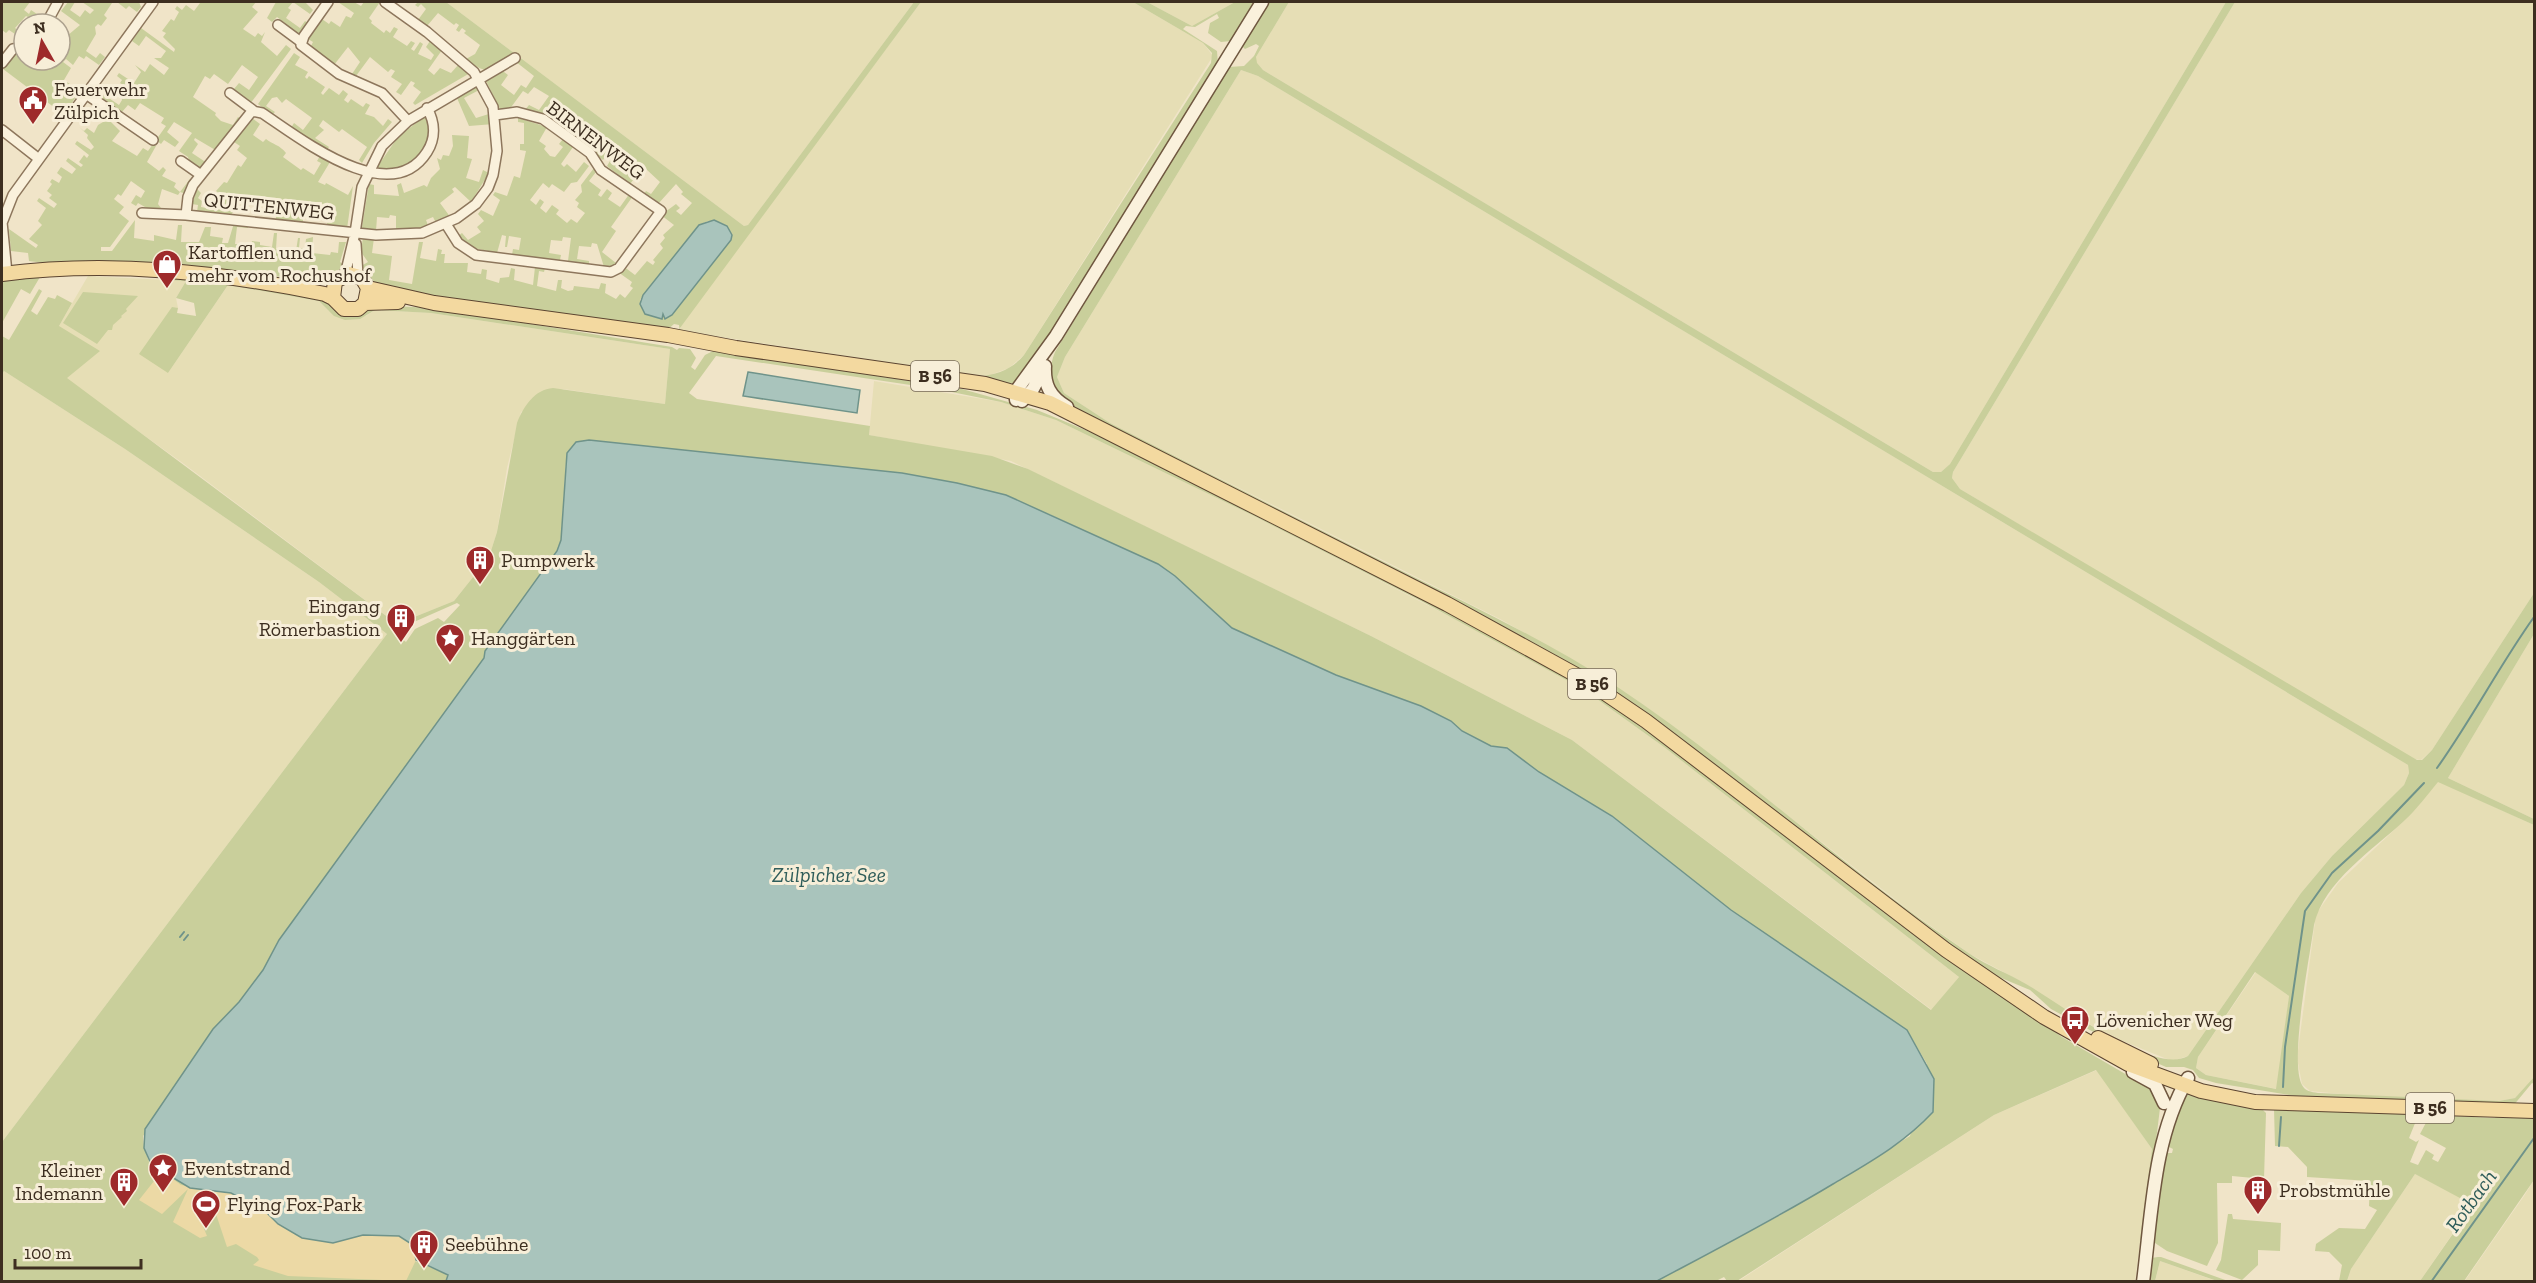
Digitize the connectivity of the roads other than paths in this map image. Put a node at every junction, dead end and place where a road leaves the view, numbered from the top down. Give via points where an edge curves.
1 (63, 2) edge
2 (153, 2) edge
3 (328, 2) edge
4 (385, 2) edge
5 (1262, 2) edge
6 (57, 6) edge
7 (278, 25) dead end
8 (301, 42) junction
9 (12, 50) edge
10 (515, 58) dead end
11 (2, 63) edge
12 (478, 79) junction
13 (230, 93) dead end
14 (86, 94) junction
15 (427, 108) junction
16 (254, 111) junction
17 (495, 115) junction
18 (408, 121) junction
19 (2, 130) edge
20 (153, 140) dead end
21 (39, 159) junction
22 (181, 161) dead end
23 (368, 171) junction
24 (201, 175) junction
25 (142, 213) dead end
26 (186, 215) junction
27 (2, 223) edge
28 (446, 224) junction
29 (355, 233) junction
30 (4, 269) edge
31 (346, 277) junction
32 (250, 278) junction
33 (368, 288) junction
34 (333, 298) junction
35 (365, 303) junction
36 (435, 303) junction
37 (1056, 336) junction
38 (1045, 366) junction
39 (1020, 397) junction
40 (1101, 428) junction
41 (1154, 457) junction
42 (1988, 978) junction
43 (2110, 1055) junction
44 (2171, 1076) junction
45 (2186, 1082) junction
46 (2164, 1103) junction
47 (2535, 1111) edge
48 (2162, 1144) junction
49 (2143, 1281) edge

1 - 6 street
2 - 14 street
3 - 8 street
4 - 12 street via 471,69
5 - 37 street
7 - 8 street
8 - 18 street via 306,52 339,74 382,93
9 - 11 street
10 - 12 street
12 - 15 street
12 - 17 street
13 - 16 street
14 - 20 street
14 - 21 street
15 - 18 street
15 - 23 street via 433,132 423,158 410,169 394,174
16 - 23 street via 339,161
16 - 24 street, QUITTENWEG via 247,114
17 - 28 street, QUITTENWEG via 497,158 491,182 476,204
17 - 28 street, BIRNENWEG via 517,112 543,119 590,153 601,170 661,211 619,268 611,272 477,255 458,243
18 - 23 street via 382,146
19 - 21 street
21 - 27 street via 11,199
22 - 24 street
23 - 29 street
24 - 26 street, QUITTENWEG via 190,190
25 - 26 street
26 - 29 street, QUITTENWEG
27 - 30 street
28 - 29 street, QUITTENWEG via 413,234
29 - 31 street
30 - 32 main road, B 56 via 36,264 64,269 160,270
31 - 32 main road, B 56 via 319,283
31 - 33 main road
31 - 34 main road
32 - 34 main road, B 56
33 - 35 main road
33 - 36 main road, B 56
34 - 35 main road, B 56 via 348,310
35 - 36 main road, B 56
36 - 39 main road, B 56 via 675,344 736,348 934,376
37 - 38 street
37 - 39 street
38 - 39 street
38 - 40 street, B 56 via 1045,381 1052,396
39 - 40 main road, B 56
39 - 41 main road, B 56
40 - 41 main road, B 56
41 - 42 main road, B 56 via 1447,604 1587,681 1646,720 1922,932
42 - 43 main road, B 56
42 - 44 main road, B 56
43 - 44 main road, B 56
43 - 46 street via 2152,1082
44 - 45 main road, B 56
44 - 46 street
45 - 47 main road, B 56 via 2325,1103
45 - 48 street via 2172,1108
46 - 48 street
48 - 49 street

